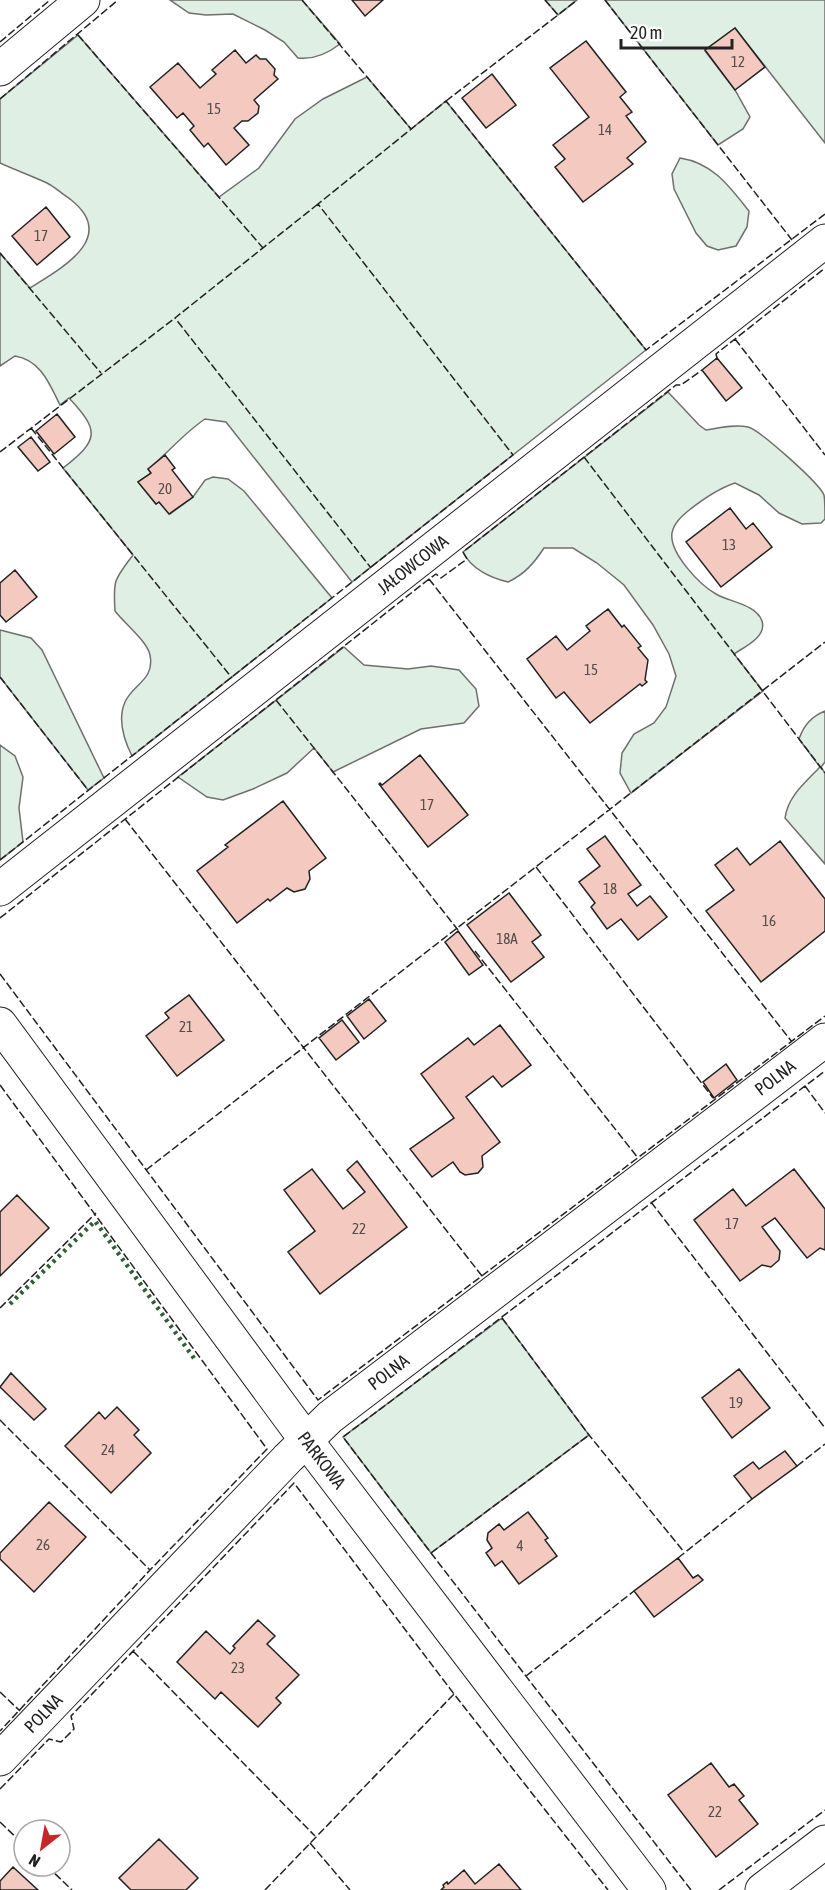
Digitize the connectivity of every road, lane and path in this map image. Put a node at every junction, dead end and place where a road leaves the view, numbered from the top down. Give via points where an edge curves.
1 (83, 0) edge
2 (0, 69) edge
3 (825, 241) edge
4 (0, 889) edge
5 (0, 1024) edge
6 (825, 1040) edge
7 (306, 1440) junction
8 (0, 1758) edge
9 (825, 1842) edge
10 (649, 1890) edge
11 (762, 1890) edge

1 - 2 street
3 - 4 street, JAŁOWCOWA
5 - 7 street, PARKOWA
6 - 7 street, POLNA via 330,1417
7 - 8 street, POLNA
7 - 10 street, PARKOWA
9 - 11 street

